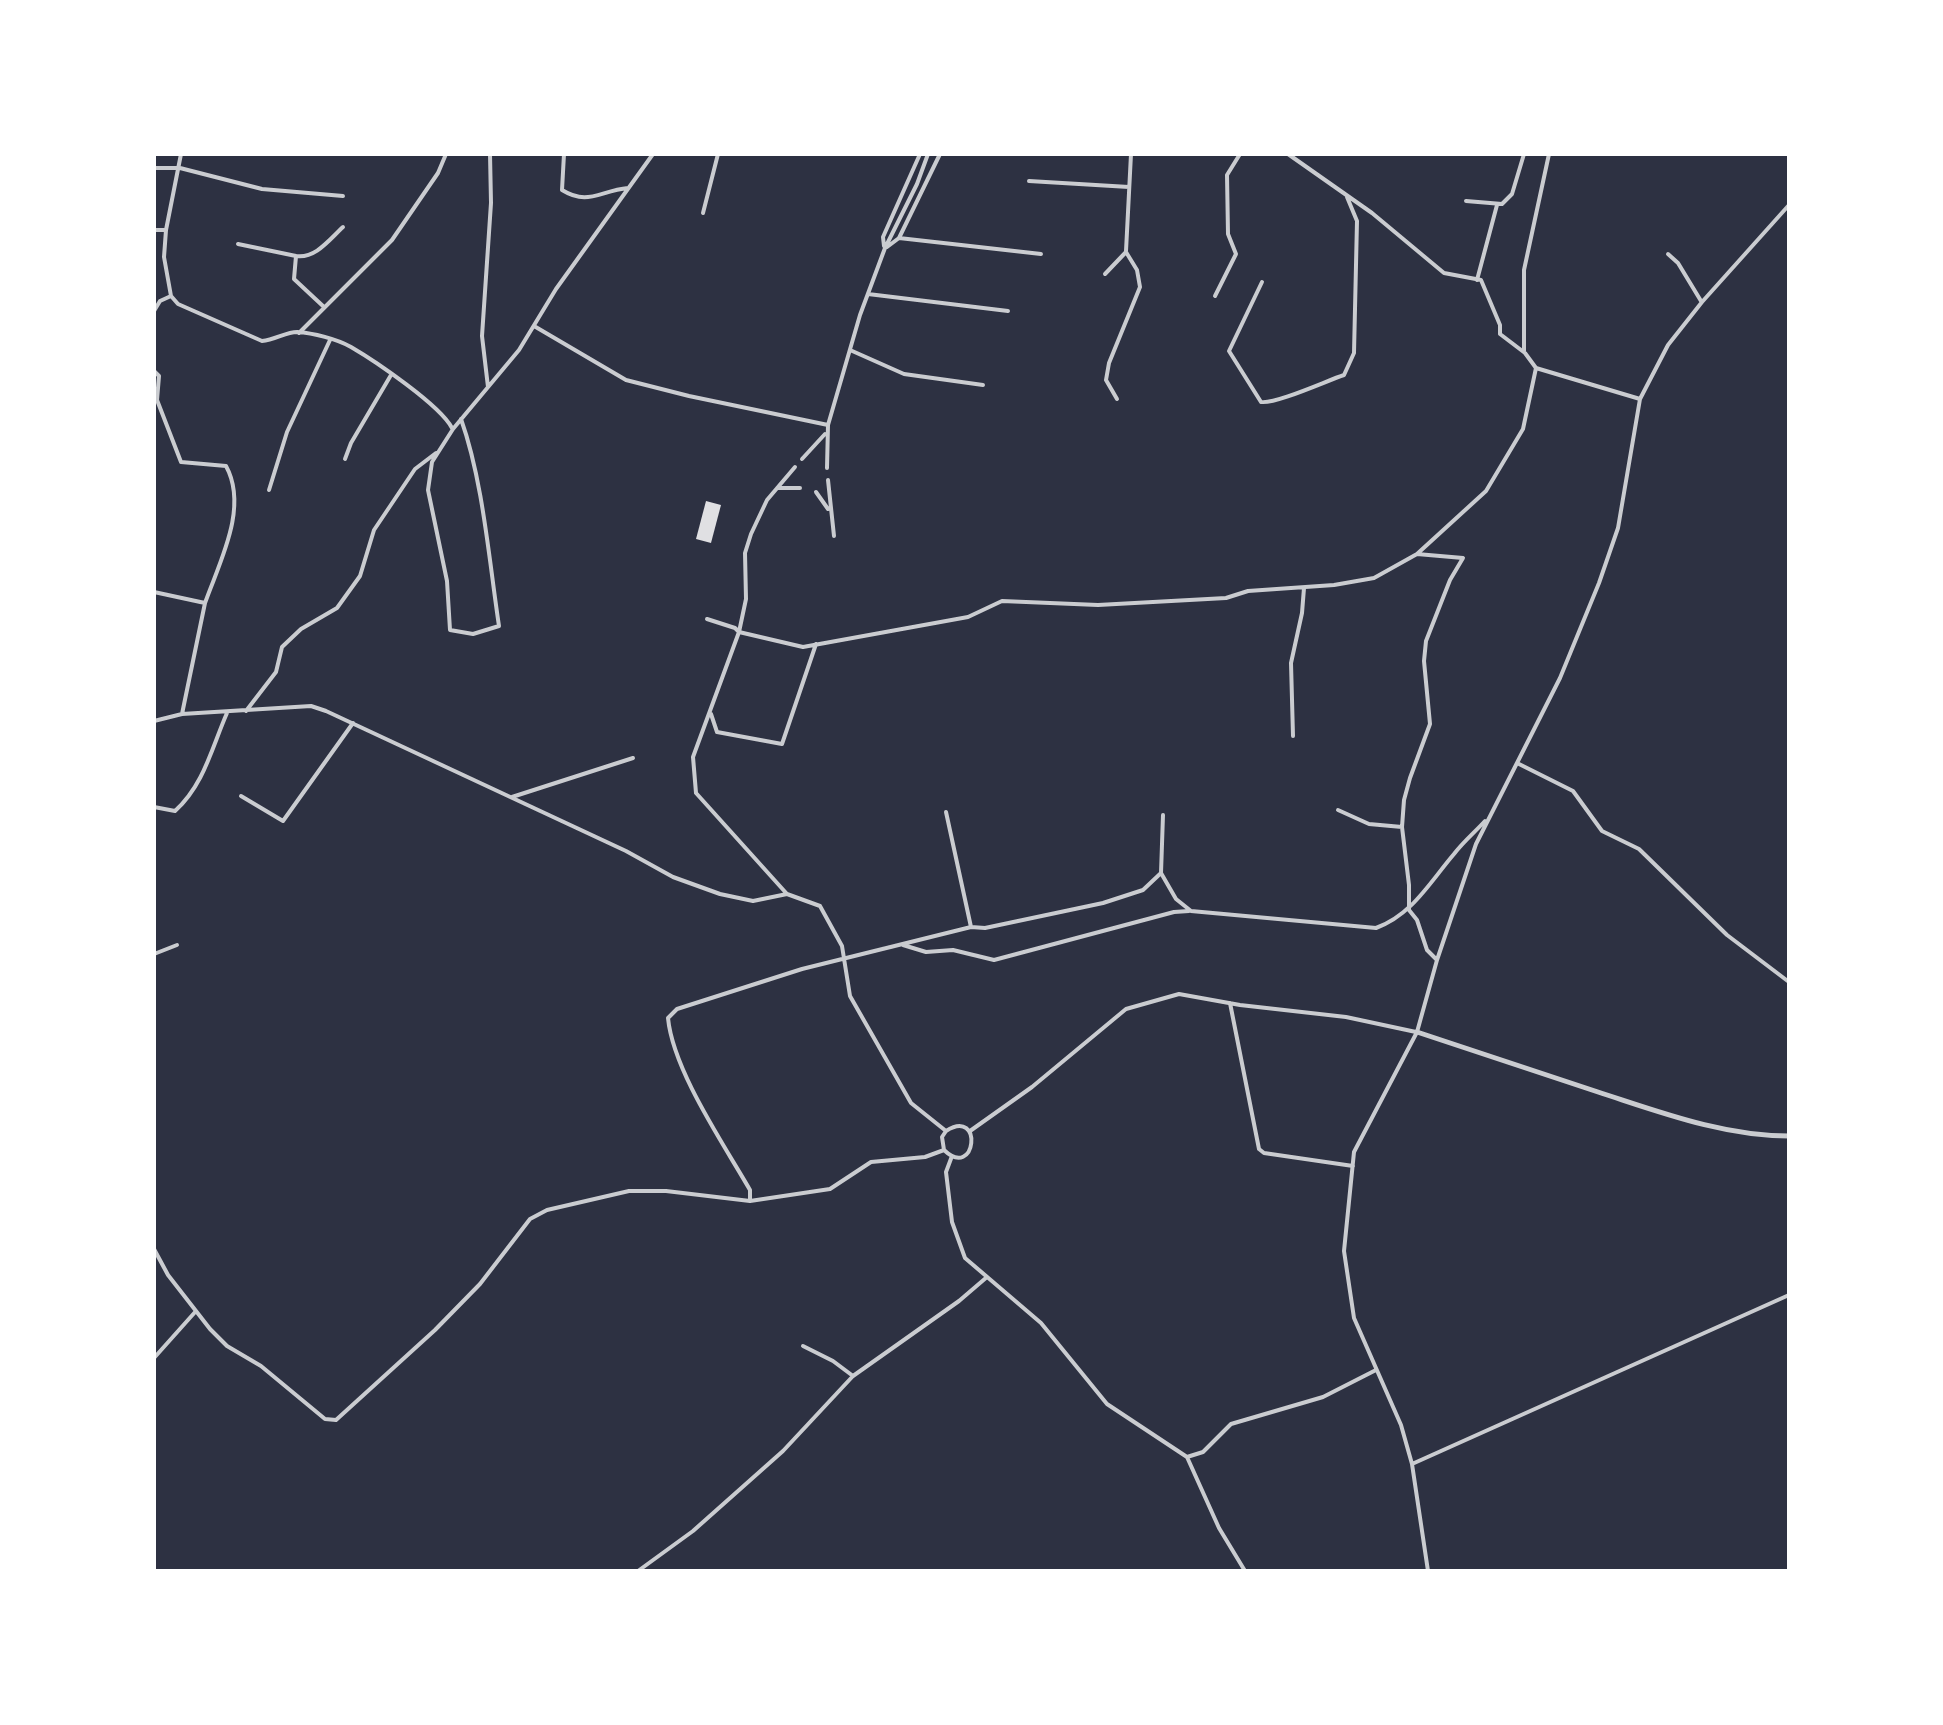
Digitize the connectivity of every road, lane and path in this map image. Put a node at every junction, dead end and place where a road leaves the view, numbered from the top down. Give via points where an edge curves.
1 (181, 154) edge
2 (446, 154) edge
3 (490, 154) edge
4 (564, 154) edge
5 (653, 154) edge
6 (718, 154) edge
7 (920, 154) edge
8 (928, 154) edge
9 (940, 154) edge
10 (1131, 154) edge
11 (1240, 154) edge
12 (1288, 154) edge
13 (1524, 154) edge
14 (1549, 154) edge
15 (154, 168) edge
16 (180, 168) junction
17 (1029, 181) dead end
18 (1129, 187) junction
19 (629, 188) junction
20 (1346, 195) junction
21 (343, 196) dead end
22 (1466, 201) dead end
23 (1498, 204) junction
24 (1789, 205) edge
25 (703, 213) dead end
26 (343, 227) dead end
27 (154, 230) edge
28 (166, 230) junction
29 (899, 238) junction
30 (238, 244) dead end
31 (885, 248) junction
32 (1126, 252) junction
33 (1041, 254) dead end
34 (1668, 254) dead end
35 (296, 256) junction
36 (1105, 274) dead end
37 (1477, 280) junction
38 (1262, 282) dead end
39 (868, 294) junction
40 (171, 296) junction
41 (1215, 296) dead end
42 (1702, 302) junction
43 (324, 307) junction
44 (154, 311) edge
45 (1008, 311) dead end
46 (534, 326) junction
47 (299, 333) junction
48 (330, 340) junction
49 (850, 350) junction
50 (1525, 353) junction
51 (1536, 368) junction
52 (154, 371) edge
53 (391, 375) junction
54 (983, 385) dead end
55 (488, 387) junction
56 (1117, 399) dead end
57 (1640, 399) junction
58 (461, 419) junction
59 (828, 425) junction
60 (453, 429) junction
61 (827, 432) junction
62 (438, 451) junction
63 (345, 459) dead end
64 (802, 459) dead end
65 (795, 467) dead end
66 (827, 468) dead end
67 (828, 480) dead end
68 (778, 488) junction
69 (800, 488) dead end
70 (269, 490) dead end
71 (816, 492) dead end
72 (830, 511) junction
73 (834, 536) dead end
74 (1417, 554) junction
75 (1304, 587) junction
76 (154, 592) edge
77 (205, 603) junction
78 (707, 619) dead end
79 (739, 632) junction
80 (816, 644) junction
81 (246, 711) junction
82 (710, 712) junction
83 (227, 713) junction
84 (182, 714) junction
85 (154, 721) edge
86 (353, 723) junction
87 (1293, 736) dead end
88 (633, 758) dead end
89 (1517, 763) junction
90 (241, 796) dead end
91 (510, 798) junction
92 (154, 807) edge
93 (1338, 810) dead end
94 (946, 812) dead end
95 (1163, 815) dead end
96 (1490, 817) junction
97 (1402, 827) junction
98 (1161, 873) junction
99 (787, 894) junction
100 (1409, 910) junction
101 (1191, 911) junction
102 (971, 927) junction
103 (900, 944) junction
104 (177, 945) dead end
105 (154, 954) edge
106 (844, 958) junction
107 (1437, 960) junction
108 (1789, 982) edge
109 (1230, 1003) junction
110 (1417, 1032) junction
111 (946, 1131) junction
112 (970, 1131) junction
113 (1789, 1136) edge
114 (944, 1150) junction
115 (952, 1156) junction
116 (1353, 1166) junction
117 (750, 1201) junction
118 (154, 1249) edge
119 (987, 1277) junction
120 (1789, 1295) edge
121 (196, 1311) junction
122 (803, 1346) dead end
123 (154, 1358) edge
124 (1377, 1369) junction
125 (853, 1376) junction
126 (1187, 1457) junction
127 (1412, 1464) junction
128 (638, 1571) edge
129 (1245, 1571) edge
130 (1428, 1571) edge

1 - 16 street
2 - 43 street via 392,240
3 - 55 street via 482,336
4 - 19 street via 562,190 575,198
5 - 19 street
6 - 25 street
7 - 31 street via 883,237
8 - 31 street
9 - 29 street
10 - 18 street
11 - 41 street via 1227,175 1228,234 1236,254
12 - 20 street
13 - 23 street via 1512,194
14 - 50 street via 1524,270
15 - 16 street
16 - 21 street via 262,189
16 - 28 street
17 - 18 street
18 - 32 street
19 - 46 street
20 - 37 street via 1444,273
20 - 38 street via 1357,221 1354,353 1344,375 1271,403 1261,402 1229,351
22 - 23 street
23 - 37 street
24 - 42 street
26 - 35 street via 318,250
27 - 28 street
28 - 40 street via 164,257
29 - 31 street
29 - 33 street
30 - 35 street
31 - 39 street
32 - 36 street
32 - 56 street via 1140,287 1109,363 1106,380
34 - 42 street
35 - 43 street via 294,279
37 - 50 street via 1500,334
39 - 45 street
39 - 49 street
40 - 44 street
40 - 47 street via 178,304 262,341
42 - 57 street via 1668,345
43 - 47 street
46 - 55 street
46 - 59 street via 626,380
47 - 48 street
48 - 53 street
48 - 70 street via 287,432
49 - 54 street via 904,374
49 - 59 street
50 - 51 street
51 - 57 street
51 - 74 street via 1523,429 1500,470 1486,491
52 - 77 street via 159,376 157,400 181,462 226,466 231,475 232,526
53 - 60 street via 447,418
53 - 63 street
55 - 58 street
57 - 89 street via 1618,528 1560,678
58 - 60 street
58 - 62 street via 481,505 499,626 473,634 450,630 444,566 428,490
59 - 61 street
60 - 62 street
61 - 64 street
61 - 66 street
62 - 81 street via 415,469 374,530 360,576 337,608 282,647 276,672
65 - 68 street
67 - 72 street
68 - 69 street
68 - 79 street via 758,515 745,553 746,599
71 - 72 street
72 - 73 street
74 - 75 street via 1374,578
74 - 97 street via 1463,558 1426,641 1430,724 1404,800
75 - 80 street via 1226,598 1098,605 1002,601 968,617
75 - 87 street via 1291,663
76 - 77 street
77 - 84 street
78 - 79 street
79 - 80 street via 803,647
79 - 82 street
80 - 82 street via 782,744 717,732
81 - 83 street
81 - 86 street via 311,706
82 - 99 street via 693,757 696,793
83 - 84 street
83 - 92 street via 210,760 187,800 175,811
84 - 85 street
86 - 90 street via 283,821
86 - 91 street
88 - 91 street
89 - 96 street
89 - 108 street via 1573,791 1602,831 1639,849 1727,935
91 - 99 street via 673,877 720,894 753,901
93 - 97 street via 1369,824
94 - 102 street
95 - 98 street
96 - 100 street
96 - 107 street
97 - 100 street
98 - 101 street via 1176,899
98 - 102 street via 1143,890 1103,903
99 - 106 street via 820,906
100 - 101 street via 1376,928
100 - 107 street
101 - 103 street via 994,960
102 - 103 street
103 - 106 street
104 - 105 street
106 - 111 street via 850,996 911,1103
106 - 117 street via 677,1009 668,1018 679,1064 750,1190
107 - 110 street
109 - 110 street
109 - 112 street via 1179,994 1126,1009
109 - 116 street via 1259,1149
110 - 113 street via 1671,1116 1764,1136
110 - 116 street via 1354,1152
111 - 112 street via 962,1126
111 - 114 street
112 - 115 street via 972,1147 967,1154
114 - 115 street
114 - 117 street via 871,1162 830,1189
115 - 119 street via 946,1172 952,1222 965,1258
116 - 124 street via 1344,1251 1354,1318
117 - 121 street via 629,1191 547,1210 530,1219 480,1284 435,1330 336,1420 325,1419 297,1392 227,1346
118 - 121 street
119 - 125 street
119 - 126 street via 1041,1323 1107,1404
120 - 127 street
121 - 123 street
122 - 125 street
124 - 126 street via 1323,1397 1231,1424 1203,1452
124 - 127 street
125 - 128 street via 783,1451 693,1531
126 - 129 street
127 - 130 street

